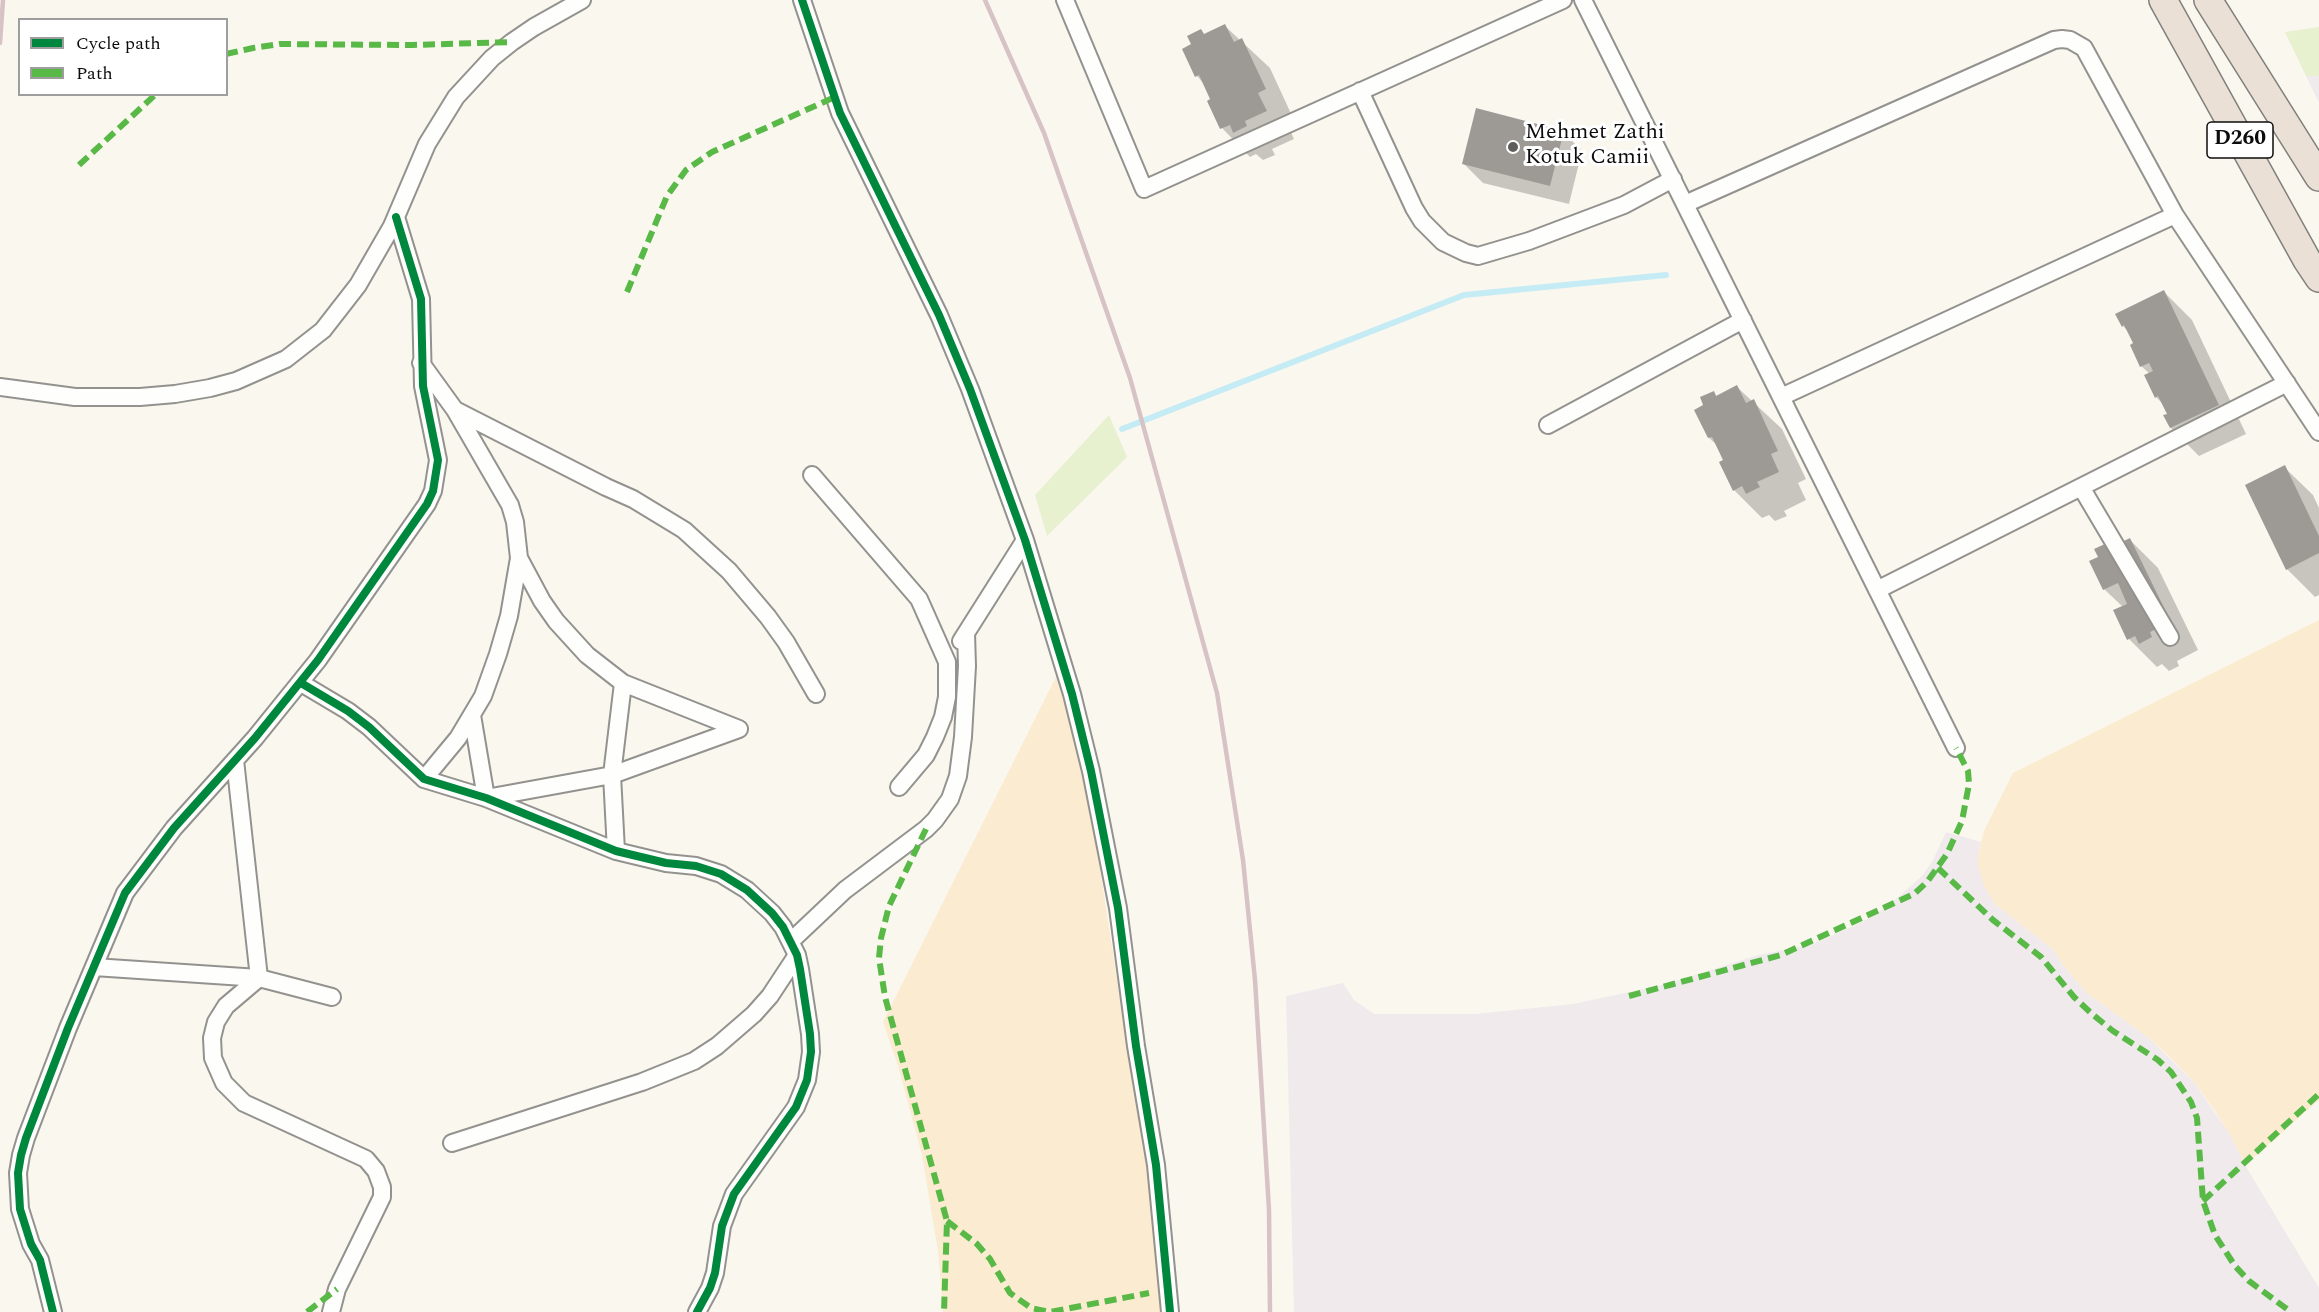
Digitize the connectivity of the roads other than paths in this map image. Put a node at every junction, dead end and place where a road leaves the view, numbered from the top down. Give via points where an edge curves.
1 (582, 0) edge
2 (802, 0) edge
3 (1065, 0) edge
4 (1563, 0) edge
5 (1583, 0) edge
6 (2163, 0) edge
7 (2208, 0) edge
8 (1360, 91) junction
9 (2319, 177) edge
10 (1672, 179) junction
11 (1685, 204) junction
12 (2175, 215) junction
13 (396, 217) junction
14 (2319, 278) edge
15 (1743, 320) junction
16 (421, 363) junction
17 (2287, 383) junction
18 (0, 387) edge
19 (1781, 397) junction
20 (455, 410) junction
21 (1548, 425) dead end
22 (2319, 432) edge
23 (812, 475) dead end
24 (2081, 487) junction
25 (1025, 540) junction
26 (519, 558) junction
27 (1877, 590) junction
28 (966, 633) junction
29 (2170, 637) dead end
30 (947, 662) junction
31 (301, 683) junction
32 (623, 683) junction
33 (816, 694) dead end
34 (472, 716) junction
35 (1956, 748) dead end
36 (235, 760) junction
37 (612, 775) junction
38 (424, 779) junction
39 (899, 787) dead end
40 (486, 798) junction
41 (616, 851) junction
42 (794, 948) junction
43 (94, 966) junction
44 (259, 978) junction
45 (332, 997) dead end
46 (452, 1143) dead end
47 (54, 1312) edge
48 (331, 1312) edge
49 (697, 1312) edge
50 (1170, 1312) edge

1 - 13 street via 534,27 473,77 440,120
2 - 25 street via 840,113 939,315
3 - 8 street via 1144,189
4 - 8 street
5 - 10 street
6 - 14 highway, D260
7 - 9 highway, D260
8 - 10 street via 1422,221 1443,242 1466,253 1479,256 1529,241 1624,205
10 - 11 street
11 - 12 street via 2062,39 2084,48
11 - 15 street
12 - 17 street
12 - 19 street
13 - 16 street via 421,299
13 - 18 street via 358,285 323,330 286,359 262,371 210,388 140,397 75,397
15 - 19 street
15 - 21 street
16 - 20 street
16 - 31 street via 438,460 433,491 421,514
17 - 22 street
17 - 24 street
19 - 27 street
20 - 26 street via 510,505
20 - 33 street via 633,499 684,530 729,571 768,617
23 - 30 street via 919,599
24 - 27 street
24 - 29 street
25 - 28 street
25 - 50 street via 1072,694 1106,840 1156,1164
26 - 32 street via 556,621 587,655
26 - 34 street via 498,654
27 - 35 street
28 - 30 street
28 - 42 street via 963,737 958,776 950,799 926,829 845,890
30 - 39 street via 943,717 926,755
31 - 36 street
31 - 38 street via 362,722
32 - 37 street
32 - 37 street via 739,729
34 - 38 street
34 - 40 street
36 - 43 street via 174,828 125,892
36 - 44 street
37 - 40 street
37 - 41 street
38 - 40 street
40 - 41 street
41 - 42 street via 696,866 733,880 772,914
42 - 46 street via 775,989 754,1014 694,1061 642,1082
42 - 49 street via 810,1034 807,1080 792,1113 734,1194 722,1226 715,1273
43 - 44 street
43 - 47 street via 26,1138 18,1173 22,1218
44 - 45 street
44 - 48 street via 226,1006 216,1022 213,1058 224,1083 244,1103 366,1159 382,1187 382,1197 337,1289

